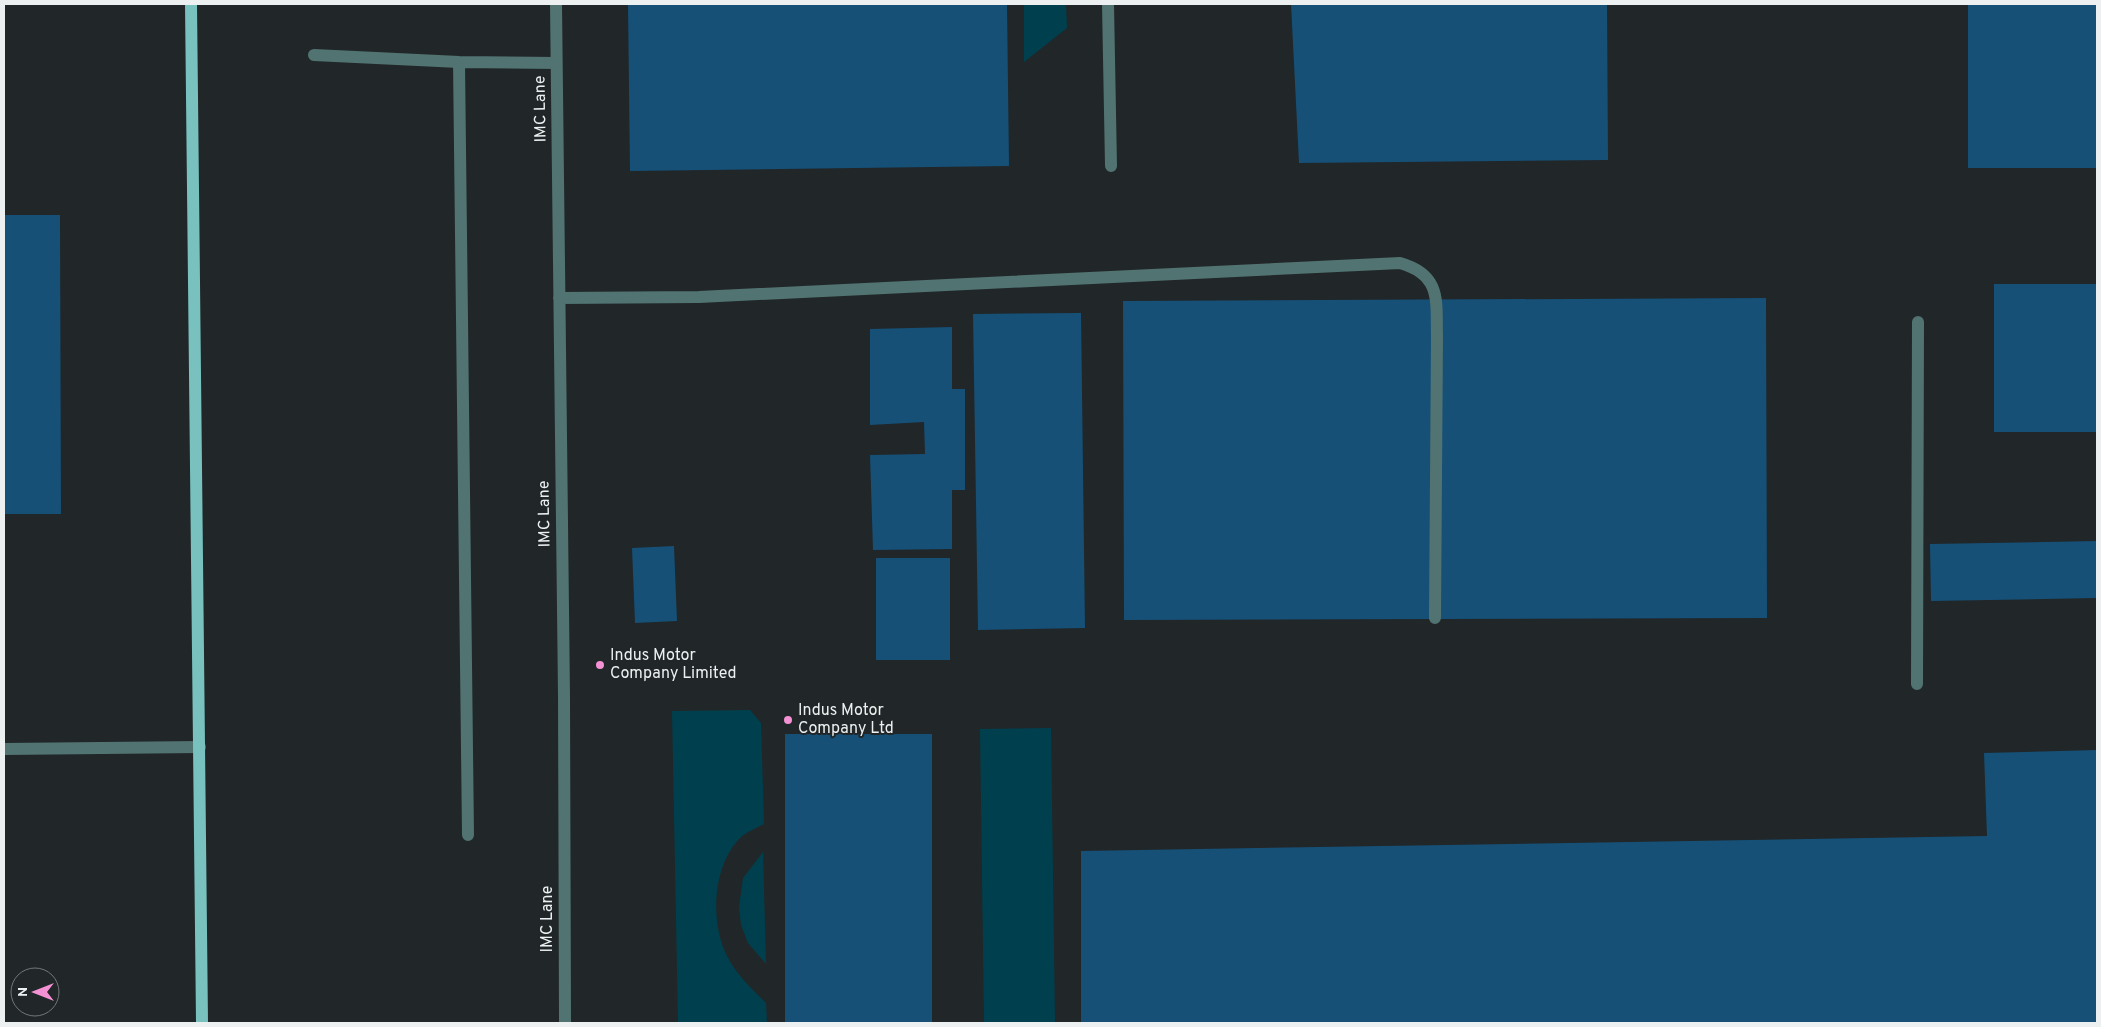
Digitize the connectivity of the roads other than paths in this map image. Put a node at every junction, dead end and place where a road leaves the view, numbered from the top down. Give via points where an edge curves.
1 (191, 4) edge
2 (556, 4) edge
3 (1108, 4) edge
4 (314, 55) dead end
5 (459, 62) junction
6 (556, 63) junction
7 (1111, 166) dead end
8 (559, 298) junction
9 (1918, 322) dead end
10 (1436, 618) dead end
11 (1916, 684) dead end
12 (200, 747) junction
13 (4, 749) edge
14 (468, 835) dead end
15 (202, 1023) edge
16 (565, 1023) edge

1 - 12 main road
2 - 6 lane, IMC Lane
3 - 7 lane
4 - 5 lane
5 - 6 lane
5 - 14 lane
6 - 8 lane, IMC Lane
8 - 10 lane via 708,296 1400,263 1412,267 1425,275 1436,293
8 - 16 lane, IMC Lane
9 - 11 lane
12 - 13 lane
12 - 15 main road

